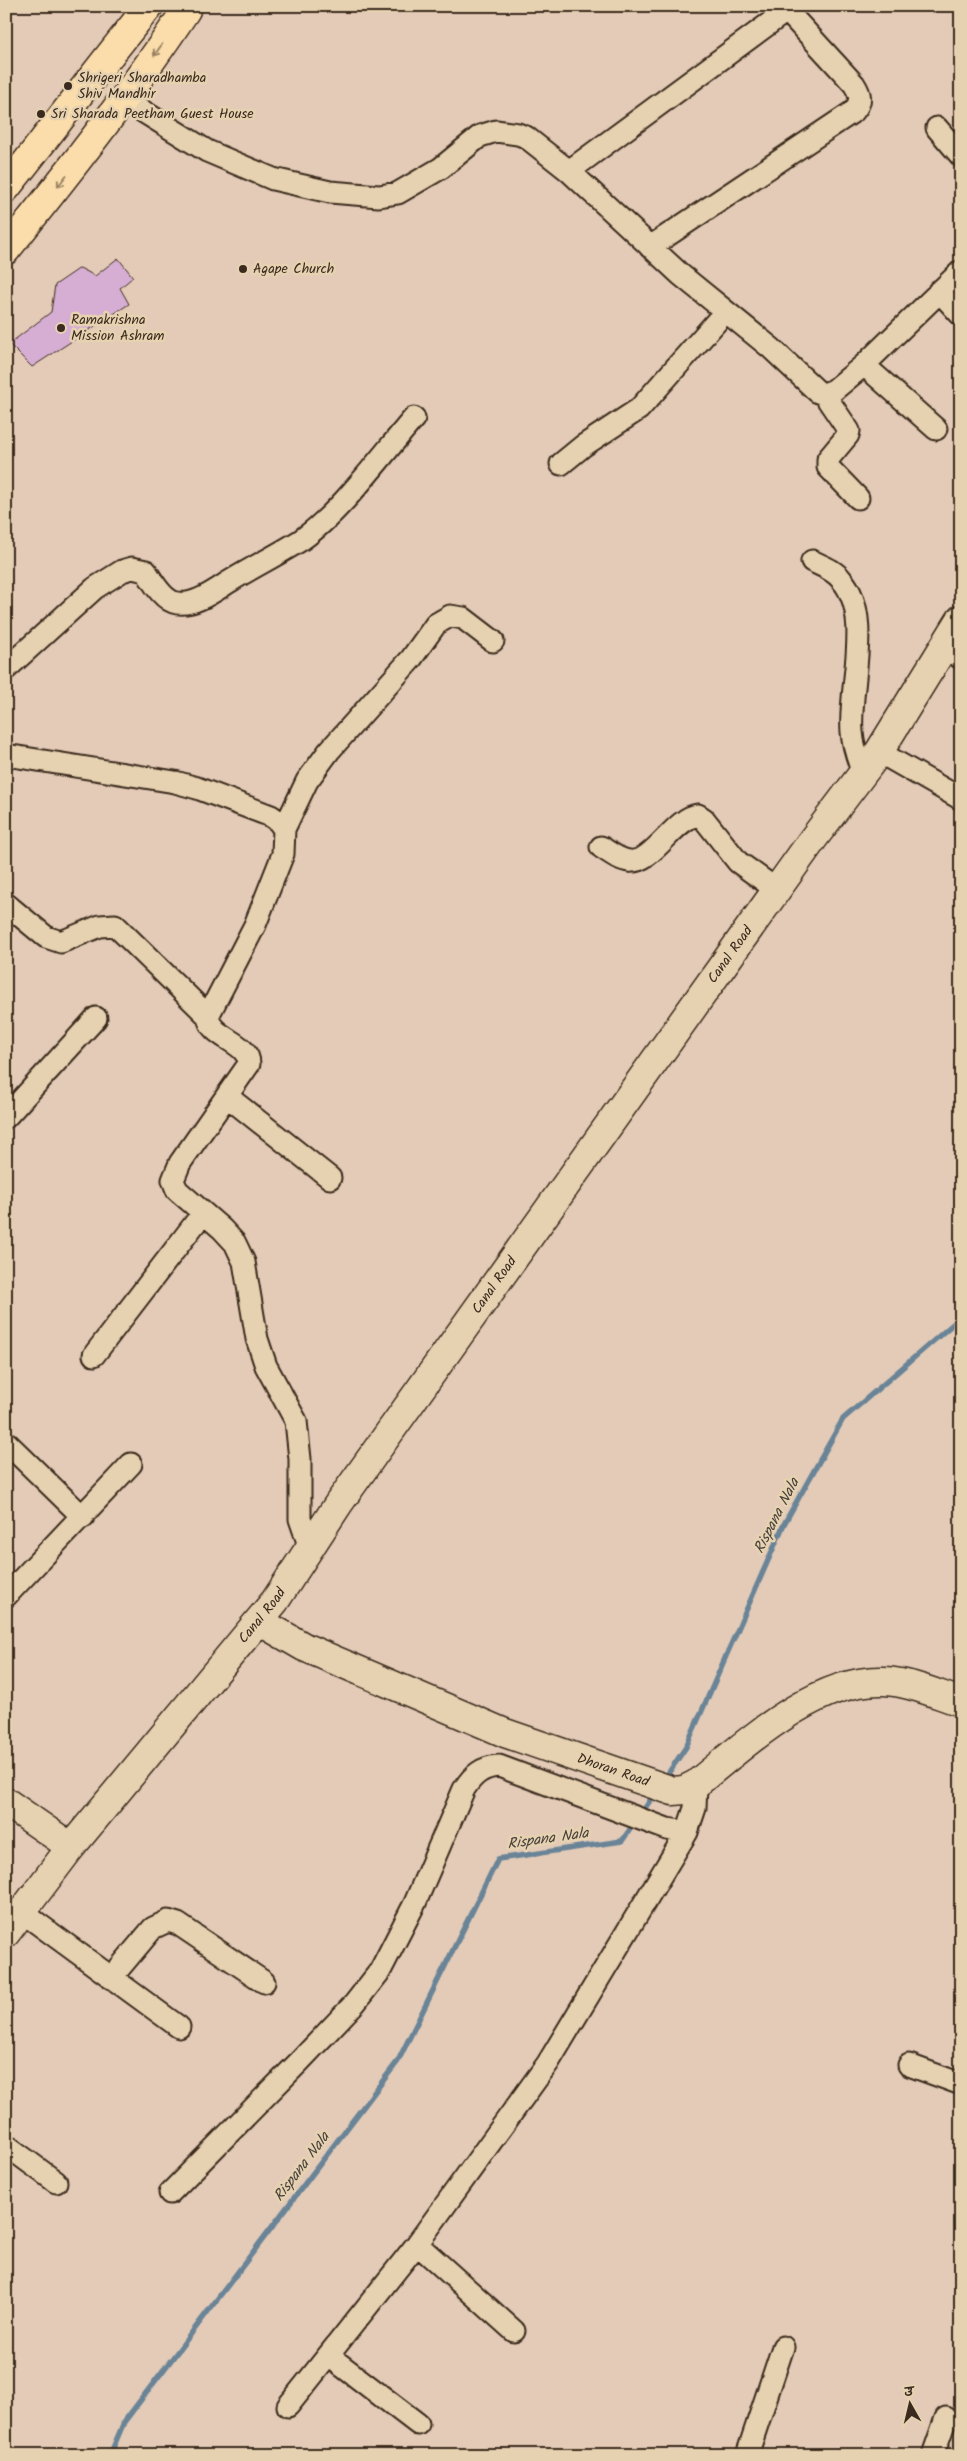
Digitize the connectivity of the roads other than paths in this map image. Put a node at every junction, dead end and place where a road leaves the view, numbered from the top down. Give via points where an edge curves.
1 (149, 6) edge
2 (182, 7) edge
3 (790, 8) edge
4 (123, 99) junction
5 (937, 128) dead end
6 (961, 156) edge
7 (569, 171) junction
8 (6, 188) edge
9 (650, 247) junction
10 (6, 250) edge
11 (961, 271) edge
12 (939, 291) junction
13 (725, 312) junction
14 (961, 315) edge
15 (864, 365) junction
16 (824, 394) junction
17 (414, 418) dead end
18 (936, 428) dead end
19 (561, 464) dead end
20 (858, 498) dead end
21 (812, 561) dead end
22 (961, 620) edge
23 (494, 642) dead end
24 (952, 653) edge
25 (6, 669) edge
26 (7, 753) edge
27 (871, 763) junction
28 (961, 799) edge
29 (284, 829) junction
30 (601, 847) dead end
31 (777, 890) junction
32 (6, 904) edge
33 (208, 1016) junction
34 (96, 1018) dead end
35 (228, 1097) junction
36 (6, 1117) edge
37 (330, 1178) dead end
38 (203, 1213) junction
39 (94, 1355) dead end
40 (6, 1442) edge
41 (131, 1464) dead end
42 (83, 1517) junction
43 (310, 1548) junction
44 (6, 1596) edge
45 (259, 1621) junction
46 (961, 1702) edge
47 (684, 1787) junction
48 (6, 1802) edge
49 (677, 1830) junction
50 (71, 1847) junction
51 (14, 1922) edge
52 (111, 1978) junction
53 (264, 1982) dead end
54 (179, 2027) dead end
55 (909, 2065) dead end
56 (961, 2084) edge
57 (6, 2145) edge
58 (56, 2182) dead end
59 (170, 2193) dead end
60 (417, 2244) junction
61 (514, 2331) dead end
62 (783, 2347) dead end
63 (328, 2356) junction
64 (288, 2406) dead end
65 (946, 2418) dead end
66 (418, 2424) dead end
67 (747, 2455) edge
68 (933, 2455) edge

1 - 8 main road
2 -> 4 main road
3 - 7 street
3 - 9 street via 854,84 859,104 854,111
4 - 7 street via 207,152 273,179 330,192 379,196 398,193 441,168 480,136 496,132 526,137
4 -> 10 main road
5 - 6 street
7 - 9 street
9 - 13 street
11 - 12 street
12 - 14 street
12 - 15 street
13 - 16 street
13 - 19 street via 639,409
15 - 16 street via 834,390
15 - 18 street
16 - 20 street via 849,433 828,459 828,467
17 - 25 street via 352,492 301,539 206,595 185,603 168,599 146,571 132,568 122,571 95,588
21 - 27 street via 841,579 853,601 858,624 852,733
22 - 24 street, Canal Road
23 - 29 street via 463,618 442,618 411,659 329,751 307,781
24 - 27 street, Canal Road
26 - 29 street via 197,788 271,816
27 - 28 street
27 - 31 street, Canal Road
29 - 33 street via 283,854 255,925
30 - 31 street via 624,860 639,860 686,820 698,815 738,862
31 - 43 street, Canal Road
32 - 33 street via 46,937 61,942 100,926 115,925
33 - 35 street via 210,1024 249,1060
34 - 36 street
35 - 37 street
35 - 38 street via 180,1163 173,1180 177,1190
38 - 39 street
38 - 43 street via 235,1243 244,1262 257,1340 270,1374 296,1421 300,1519
40 - 42 street
41 - 42 street
42 - 44 street
43 - 45 street, Canal Road
45 - 47 street, Dhoran Road via 304,1647 506,1733
45 - 50 street, Canal Road
46 - 47 street via 903,1683 859,1683 799,1706
47 - 49 street via 695,1808
48 - 50 street
49 - 59 street via 499,1766 484,1768 464,1788 392,1950 355,2003
49 - 60 street via 548,2062
50 - 51 street, Canal Road
51 - 52 street
52 - 53 street via 153,1928 168,1921 178,1924
52 - 54 street
55 - 56 street
57 - 58 street
60 - 61 street
60 - 63 street
62 - 67 street
63 - 64 street
63 - 66 street
65 - 68 street

